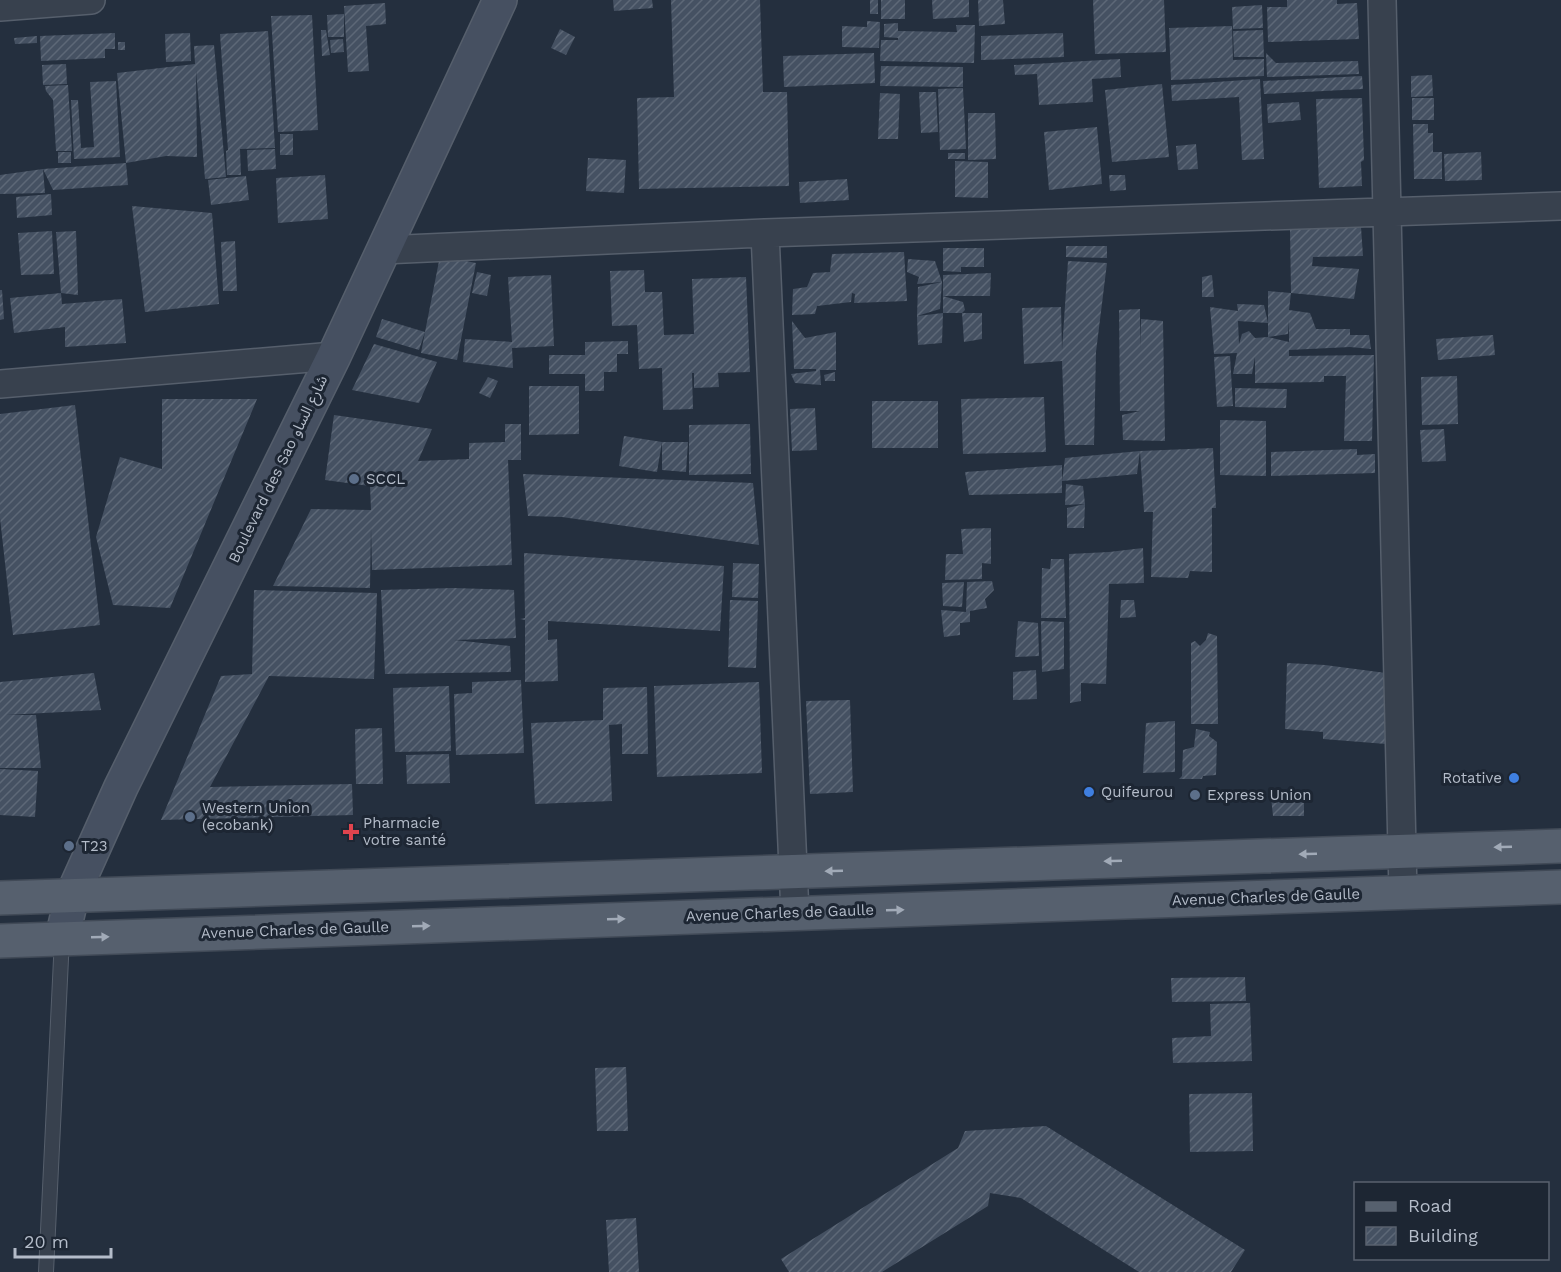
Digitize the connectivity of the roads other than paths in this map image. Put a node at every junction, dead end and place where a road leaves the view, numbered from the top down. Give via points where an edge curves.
1 (91, 0) edge
2 (500, 0) edge
3 (1382, 0) edge
4 (0, 7) edge
5 (1561, 206) edge
6 (1388, 212) junction
7 (765, 233) junction
8 (383, 250) junction
9 (334, 356) junction
10 (0, 384) edge
11 (1561, 846) edge
12 (1402, 850) junction
13 (794, 873) junction
14 (1561, 887) edge
15 (1403, 892) junction
16 (72, 897) junction
17 (0, 898) edge
18 (795, 913) junction
19 (62, 938) junction
20 (0, 941) edge
21 (46, 1272) edge

1 - 4 street
2 - 8 street, Boulevard des Sao شارع الساو
3 - 6 street
5 - 6 street
6 - 7 street
6 - 12 street
7 - 8 street
7 - 13 street
8 - 9 street, Boulevard des Sao شارع الساو
9 - 10 street
9 - 16 street, Boulevard des Sao شارع الساو via 121,787
11 -> 12 main road
12 -> 13 main road
12 - 15 street
13 - 16 main road
13 - 18 street
14 - 15 main road, Avenue Charles de Gaulle
18 -> 15 main road, Avenue Charles de Gaulle
16 - 17 main road
16 - 19 street, Boulevard des Sao شارع الساو
19 -> 18 main road, Avenue Charles de Gaulle
19 - 20 main road, Avenue Charles de Gaulle
19 - 21 lane

